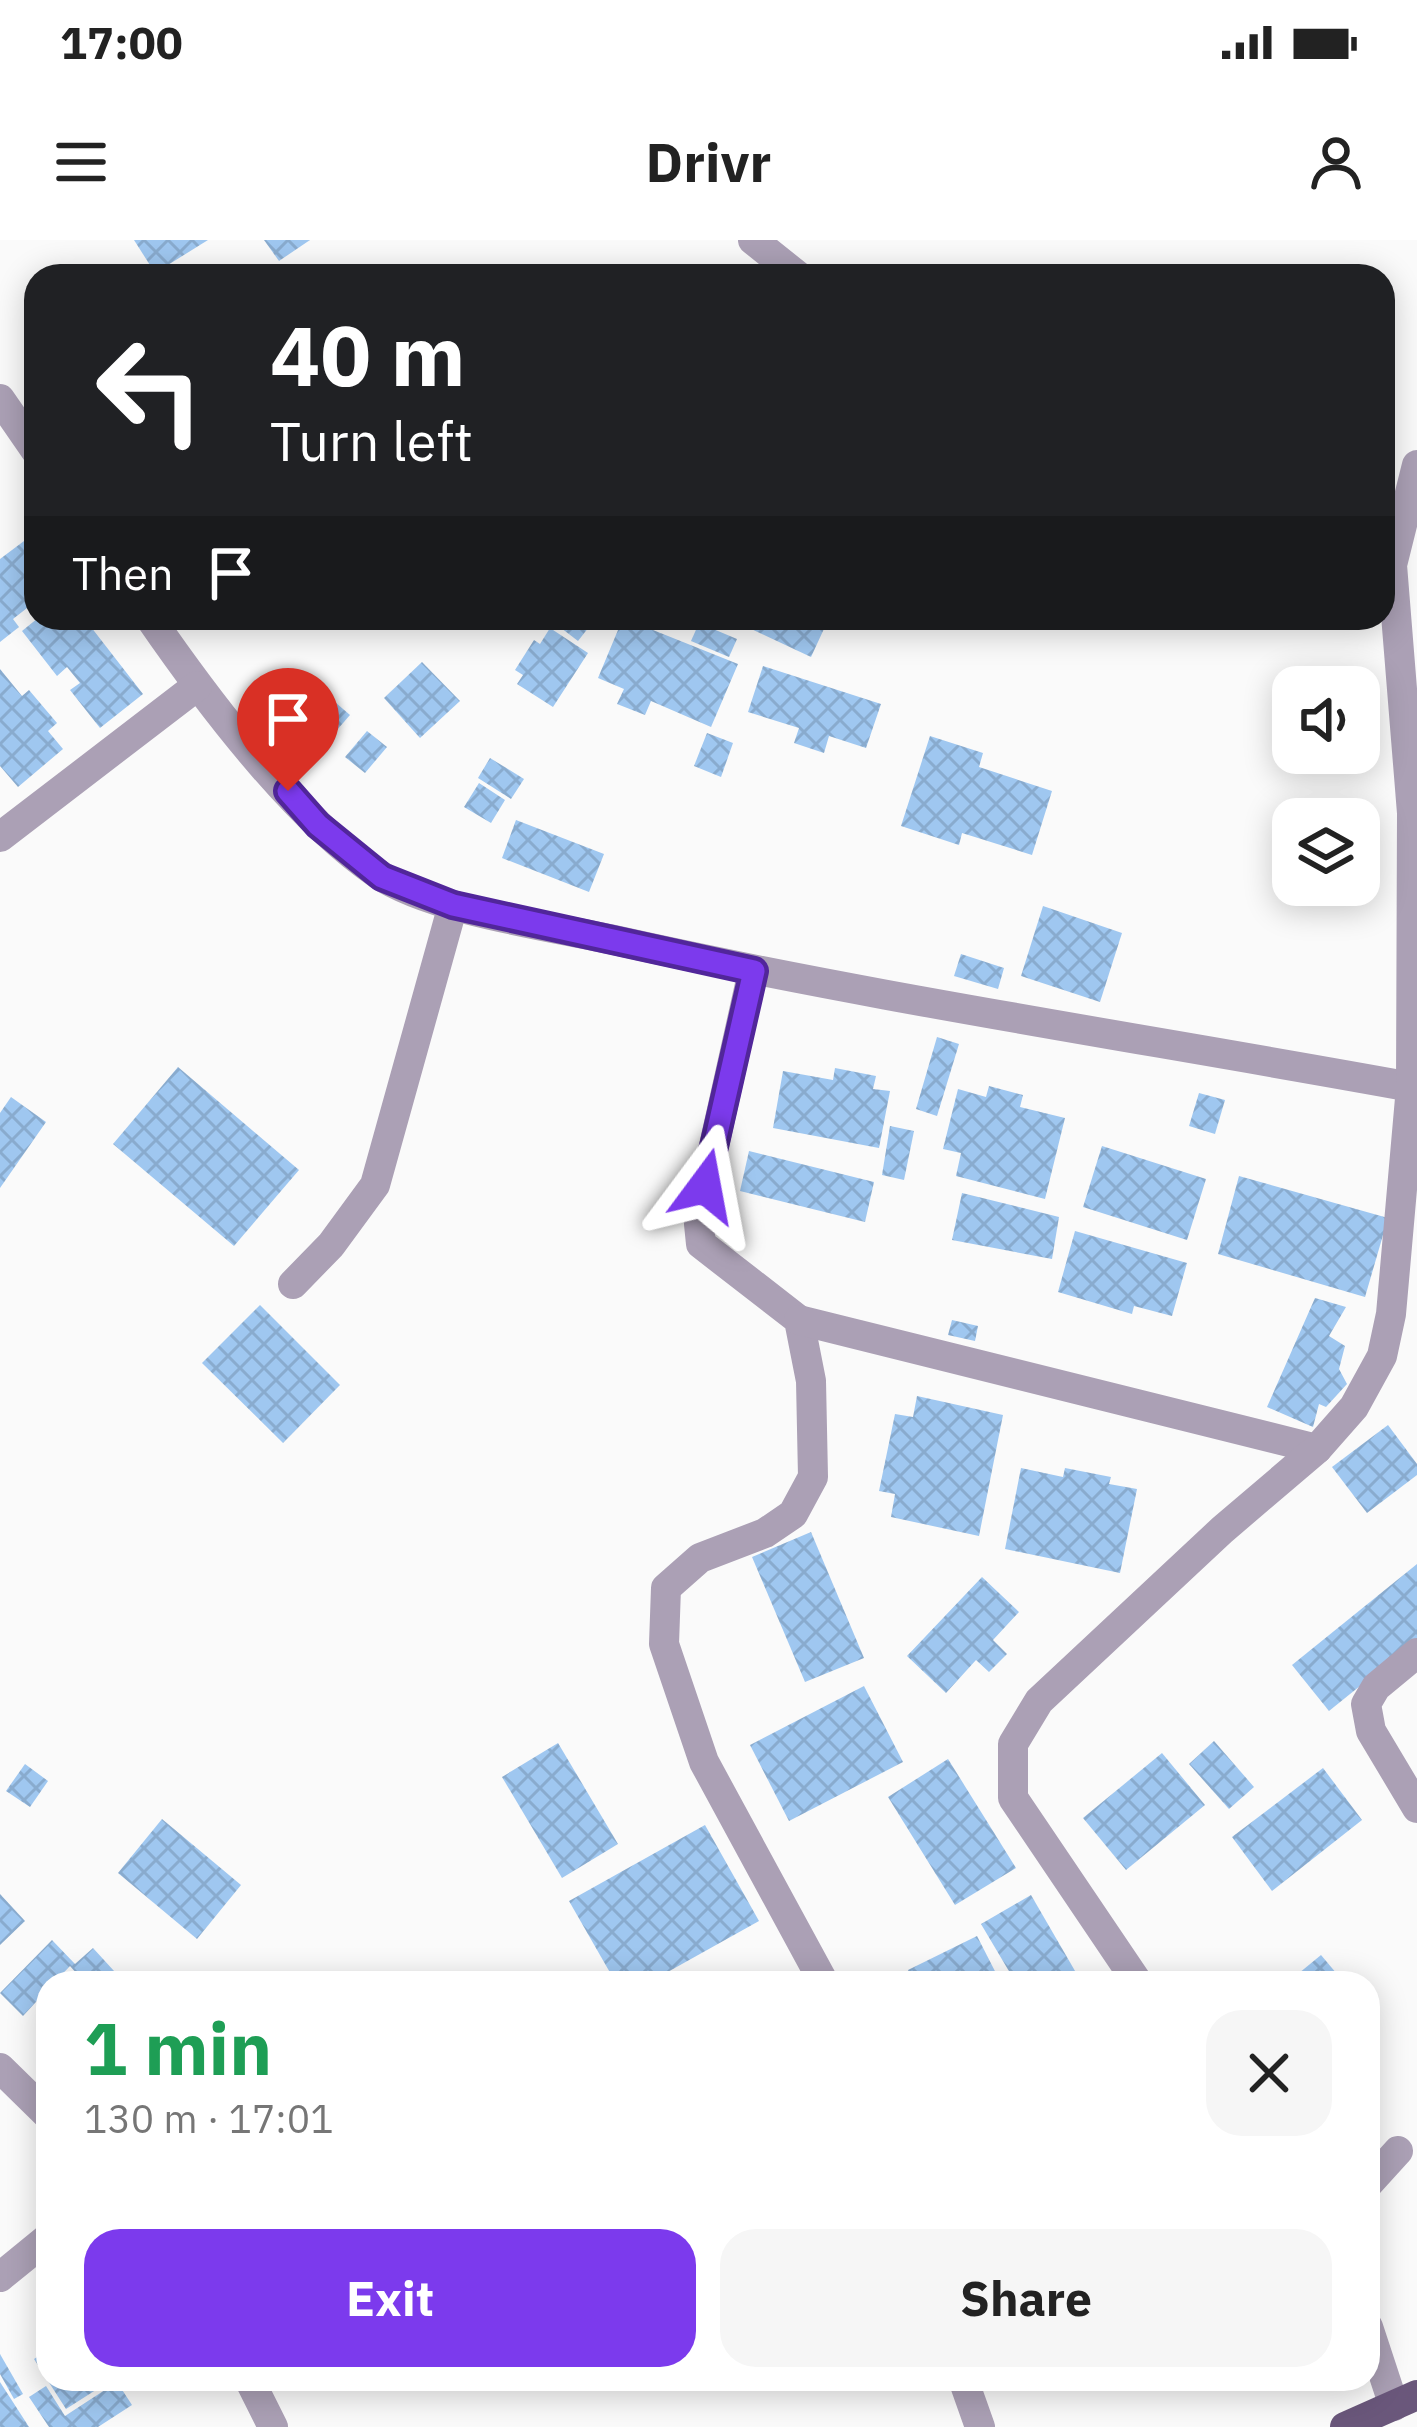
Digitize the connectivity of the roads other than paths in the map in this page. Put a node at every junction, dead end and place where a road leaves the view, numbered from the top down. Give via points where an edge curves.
1 (753, 240) edge
2 (783, 264) edge
3 (0, 399) edge
4 (24, 434) edge
5 (1417, 465) edge
6 (1395, 539) edge
7 (1395, 583) edge
8 (1408, 621) edge
9 (158, 630) edge
10 (197, 686) junction
11 (0, 837) edge
12 (453, 905) junction
13 (754, 971) junction
14 (1414, 1088) edge
15 (293, 1284) dead end
16 (799, 1320) junction
17 (1317, 1449) junction
18 (1417, 1653) edge
19 (1417, 1808) edge
20 (817, 1971) edge
21 (1130, 1971) edge
22 (0, 2068) edge
23 (36, 2103) edge
24 (1398, 2151) dead end
25 (1380, 2171) edge
26 (36, 2248) edge
27 (0, 2277) edge
28 (1380, 2344) edge
29 (255, 2391) edge
30 (967, 2391) edge
31 (1406, 2400) edge
32 (273, 2427) edge
33 (980, 2427) edge
34 (1345, 2427) edge

1 - 2 street
3 - 4 street
5 - 6 street
7 - 8 street
8 - 14 street
9 - 10 street
10 - 11 street
10 - 12 street via 318,825 382,877
12 - 13 street
12 - 15 street via 374,1185
13 - 14 street
13 - 16 street via 705,1186 701,1244
14 - 17 street via 1382,1356 1354,1407
16 - 17 street
16 - 20 street via 811,1381 813,1478 793,1514 700,1558 666,1588 664,1644 704,1762
17 - 21 street via 1039,1701 1013,1744 1013,1798
18 - 19 street via 1366,1704 1371,1731
22 - 23 street
24 - 25 street
26 - 27 street
28 - 31 street
29 - 32 street
30 - 33 street
31 - 34 main road

